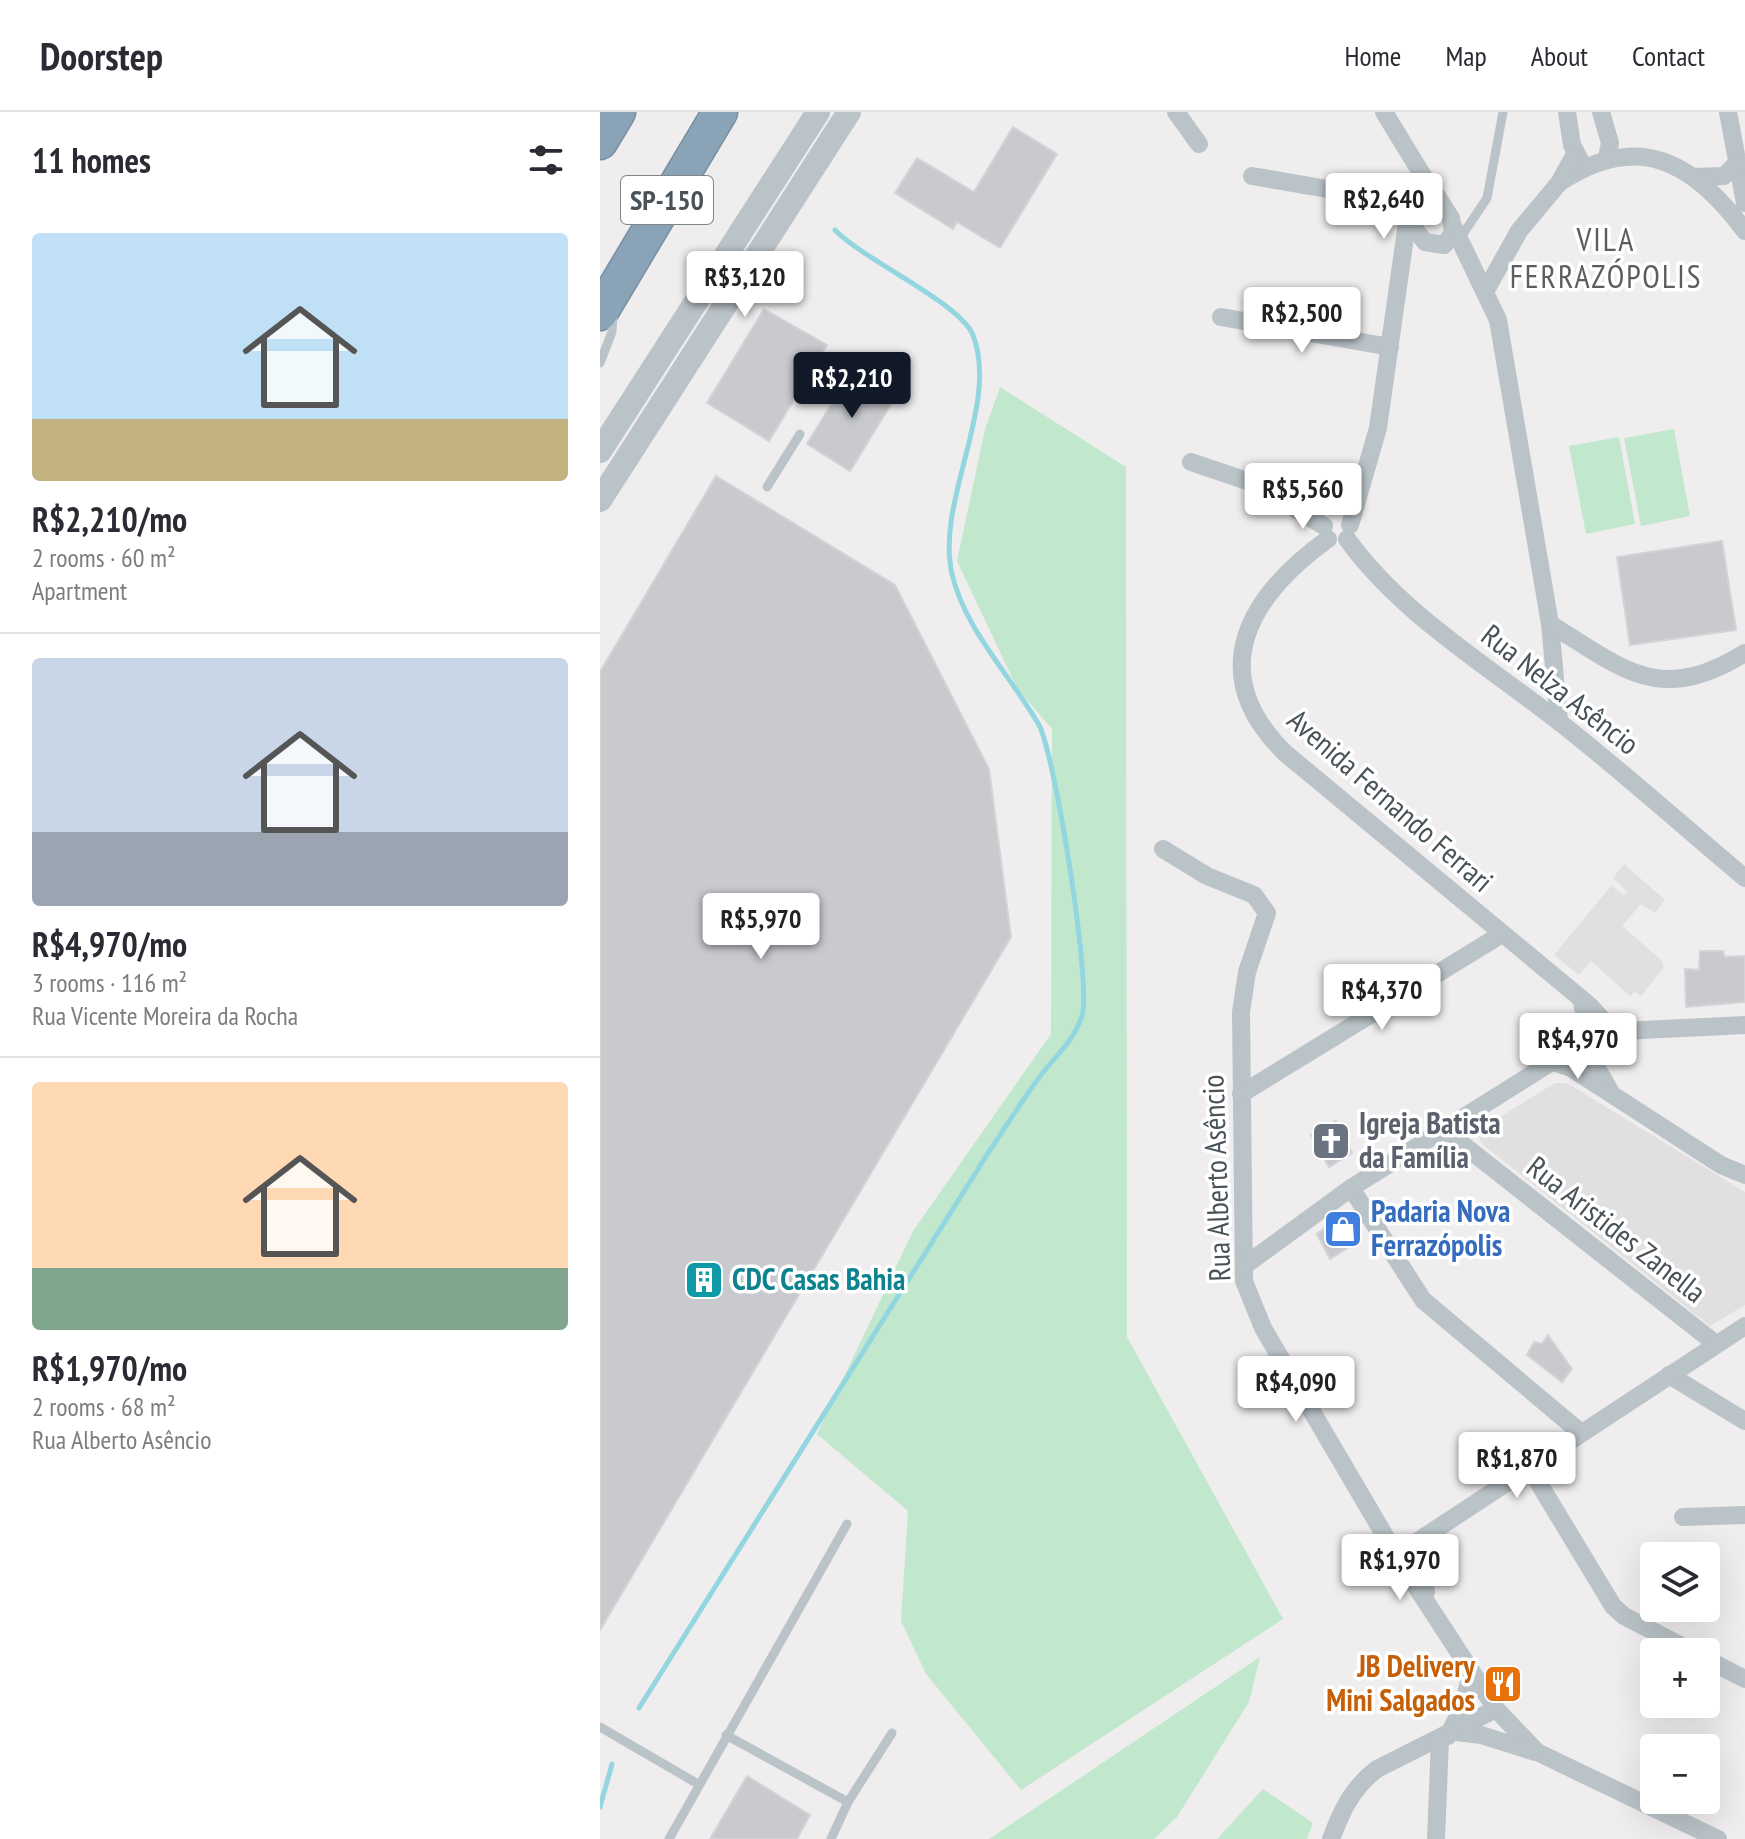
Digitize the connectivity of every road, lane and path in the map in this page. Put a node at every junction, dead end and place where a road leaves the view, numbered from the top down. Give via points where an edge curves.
1 (618, 112) edge
2 (720, 112) edge
3 (818, 112) edge
4 (849, 112) edge
5 (1176, 112) edge
6 (1384, 112) edge
7 (1503, 112) edge
8 (1567, 112) edge
9 (1601, 112) edge
10 (1728, 112) edge
11 (600, 142) edge
12 (1199, 144) dead end
13 (1406, 152) junction
14 (1575, 154) junction
15 (1607, 158) junction
16 (1737, 163) junction
17 (1590, 167) junction
18 (1252, 176) dead end
19 (1694, 177) junction
20 (1559, 183) junction
21 (1434, 194) junction
22 (1745, 203) edge
23 (1410, 206) junction
24 (1745, 231) edge
25 (1456, 234) junction
26 (1437, 246) junction
27 (1401, 272) junction
28 (1476, 272) junction
29 (1486, 290) junction
30 (607, 301) edge
31 (1221, 317) dead end
32 (1390, 347) junction
33 (600, 363) edge
34 (800, 434) dead end
35 (600, 451) edge
36 (1191, 462) dead end
37 (767, 487) dead end
38 (600, 500) edge
39 (1337, 529) junction
40 (1550, 624) junction
41 (1745, 653) edge
42 (1559, 722) junction
43 (1163, 849) dead end
44 (1745, 878) edge
45 (1502, 934) junction
46 (1581, 999) junction
47 (1745, 1025) edge
48 (1614, 1032) junction
49 (1589, 1041) junction
50 (1551, 1061) junction
51 (1241, 1094) junction
52 (1619, 1100) junction
53 (1443, 1129) junction
54 (1745, 1175) edge
55 (1351, 1188) junction
56 (1244, 1266) junction
57 (1745, 1326) edge
58 (1716, 1344) junction
59 (1669, 1375) junction
60 (1745, 1421) edge
61 (1580, 1432) junction
62 (1529, 1467) junction
63 (1745, 1515) edge
64 (1683, 1517) dead end
65 (847, 1524) dead end
66 (1381, 1529) junction
67 (1429, 1534) junction
68 (1402, 1565) junction
69 (1434, 1616) junction
70 (1666, 1638) edge
71 (1720, 1666) edge
72 (1471, 1674) junction
73 (1745, 1679) edge
74 (1496, 1709) junction
75 (600, 1727) edge
76 (892, 1733) dead end
77 (726, 1735) junction
78 (1448, 1736) junction
79 (1537, 1752) junction
80 (698, 1784) junction
81 (848, 1802) junction
82 (669, 1839) edge
83 (831, 1839) edge
84 (1331, 1839) edge
85 (1436, 1839) edge
86 (1718, 1839) edge

1 - 11 highway, SP-150
2 - 30 highway, SP-150
3 - 35 street
4 - 38 street
5 - 12 street
6 - 13 street
7 - 25 lane via 1487,198
8 - 14 street
9 - 15 street via 1610,143
10 - 16 street
13 - 21 street
13 - 23 street
14 - 17 street
14 - 20 street
15 - 17 street
15 - 19 street via 1657,160
16 - 19 street via 1724,176
16 - 22 street
17 - 20 street
18 - 23 street
19 - 24 street
20 - 29 street via 1519,231
21 - 23 street via 1420,193
21 - 25 street
23 - 26 street via 1418,236
23 - 27 street
25 - 26 street
25 - 28 street
26 - 27 street via 1418,254
26 - 28 street
27 - 32 street
28 - 29 street
29 - 40 street via 1505,352
30 - 33 lane via 612,332
31 - 32 street
32 - 39 street, Avenida Fernando Ferrari via 1378,428 1362,481
34 - 37 lane
36 - 39 street, Rua Nelza Asêncio via 1253,483
39 - 42 street, Rua Nelza Asêncio via 1446,636
39 - 45 street, Avenida Fernando Ferrari via 1281,576 1255,610 1244,652 1250,707 1285,753
40 - 41 street via 1618,664 1659,680 1693,679
40 - 42 street
42 - 44 street, Rua Nelza Asêncio
43 - 51 street, Rua Alberto Asêncio via 1207,876 1254,895 1267,913 1243,985
45 - 46 street, Avenida Fernando Ferrari
45 - 51 street
46 - 48 street, Avenida Fernando Ferrari
46 - 49 street
47 - 48 street
48 - 49 street
49 - 50 street
49 - 52 street via 1593,1065
50 - 52 street
50 - 53 street
51 - 56 street, Rua Alberto Asêncio
52 - 54 street
53 - 55 street
53 - 58 street, Rua Aristides Zanella
55 - 56 street
55 - 61 street via 1406,1277 1438,1316
56 - 66 street, Rua Alberto Asêncio via 1244,1281 1263,1328
57 - 58 street
58 - 59 street
59 - 60 street
59 - 61 street
61 - 62 street
62 - 67 street
62 - 70 street via 1613,1606
63 - 64 street
65 - 77 lane
66 - 67 street via 1403,1540
66 - 68 street, Rua Alberto Asêncio
67 - 68 street via 1408,1549
67 - 69 street, Rua Alberto Asêncio via 1419,1565
68 - 69 street, Rua Alberto Asêncio
69 - 72 street, Rua Alberto Asêncio
71 - 73 street
72 - 74 street, Rua Alberto Asêncio
72 - 78 street
74 - 78 street
74 - 79 street, Rua Alberto Asêncio
75 - 80 lane
76 - 81 lane
77 - 80 lane
77 - 81 lane
78 - 79 street
78 - 84 street via 1359,1782
78 - 85 street
79 - 86 street
80 - 82 lane
81 - 83 lane

